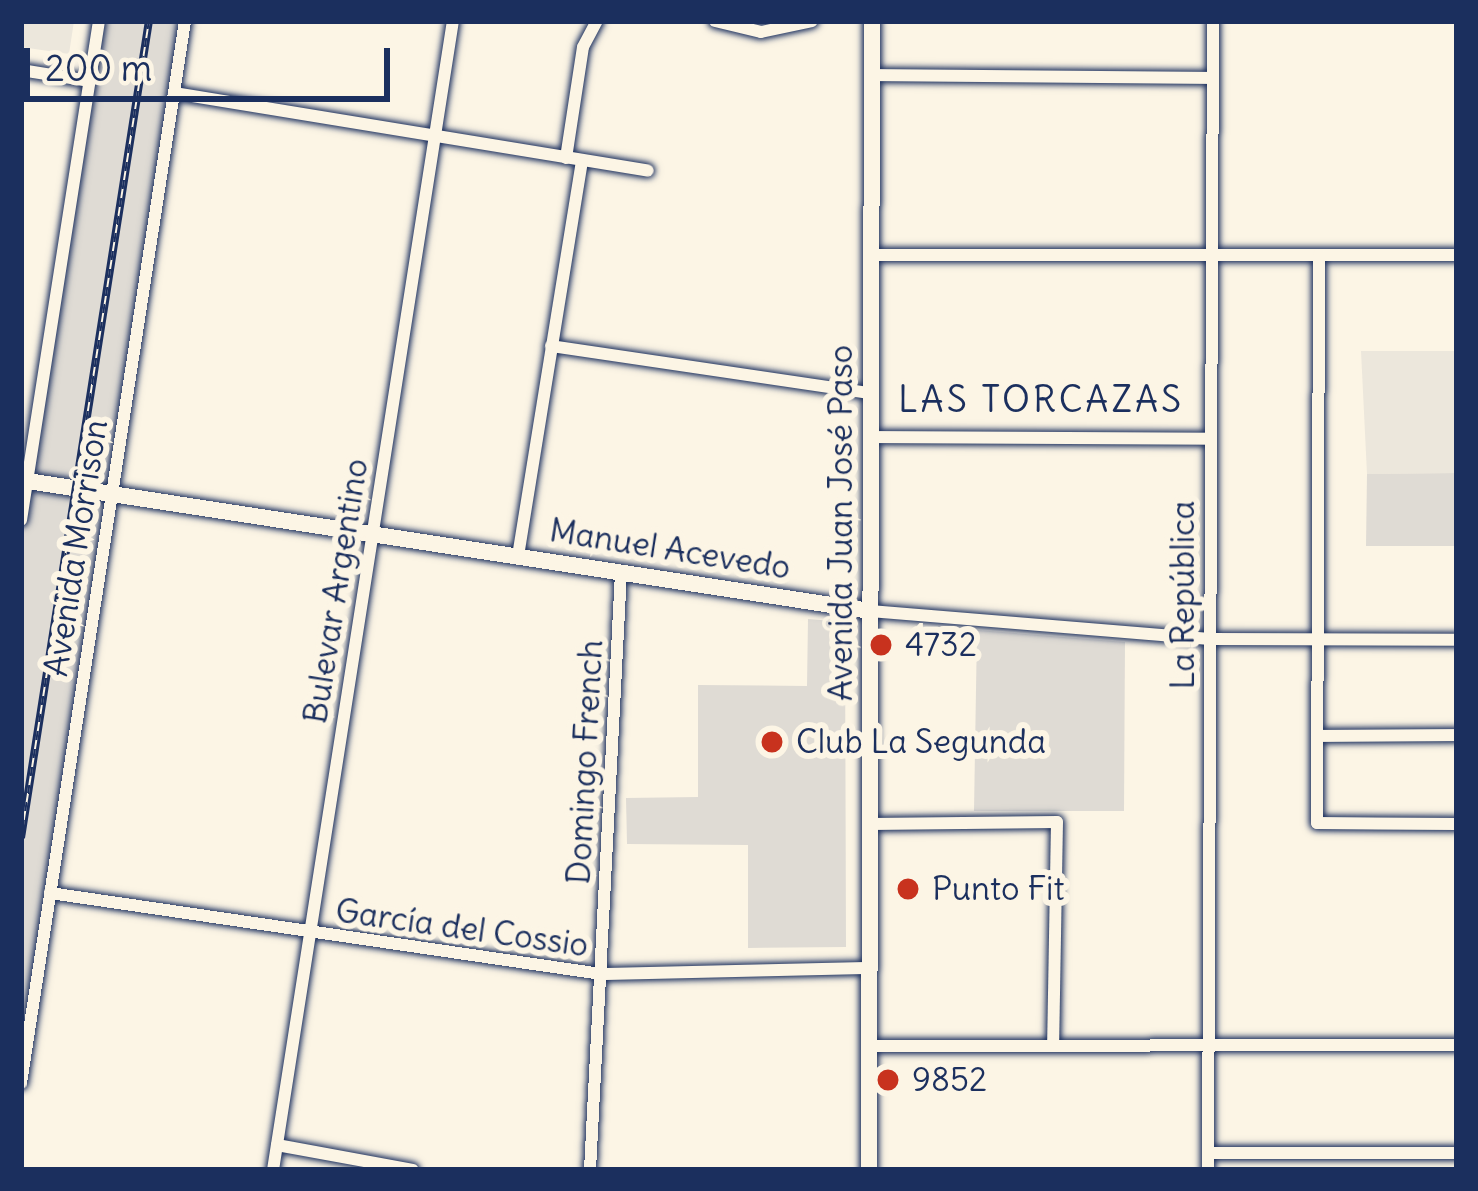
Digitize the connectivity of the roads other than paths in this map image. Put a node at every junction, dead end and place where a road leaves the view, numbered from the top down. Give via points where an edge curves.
1 (100, 21) edge
2 (185, 21) edge
3 (453, 21) edge
4 (597, 21) edge
5 (715, 21) edge
6 (812, 21) edge
7 (872, 21) edge
8 (1213, 21) edge
9 (21, 70) edge
10 (872, 75) junction
11 (1212, 78) junction
12 (90, 81) junction
13 (174, 93) junction
14 (435, 136) junction
15 (566, 158) junction
16 (582, 161) junction
17 (648, 171) dead end
18 (871, 255) junction
19 (1212, 255) junction
20 (1319, 255) junction
21 (1457, 255) edge
22 (551, 346) junction
23 (871, 393) junction
24 (871, 437) junction
25 (1211, 440) junction
26 (24, 480) edge
27 (112, 493) junction
28 (21, 520) edge
29 (373, 533) junction
30 (518, 556) junction
31 (621, 572) junction
32 (870, 611) junction
33 (1210, 640) junction
34 (1318, 640) junction
35 (1457, 640) edge
36 (1457, 735) edge
37 (1317, 736) junction
38 (870, 824) junction
39 (1457, 824) edge
40 (50, 893) junction
41 (310, 935) junction
42 (870, 968) junction
43 (601, 974) junction
44 (869, 1046) junction
45 (1053, 1046) junction
46 (1209, 1046) junction
47 (1457, 1046) edge
48 (21, 1083) edge
49 (277, 1145) junction
50 (1208, 1153) junction
51 (1457, 1153) edge
52 (273, 1170) edge
53 (412, 1170) edge
54 (590, 1170) edge
55 (869, 1170) edge
56 (1208, 1170) edge

1 - 12 street
2 - 13 street, Avenida Morrison
3 - 14 street, Bulevar Argentino
4 - 15 street via 584,47
5 - 6 street via 761,32
7 - 10 main road, Avenida Juan José Paso
8 - 11 street, La República
9 - 12 street
10 - 11 street
10 - 18 main road, Avenida Juan José Paso
11 - 19 street, La República
12 - 26 street
13 - 14 street
13 - 27 street, Avenida Morrison
14 - 15 street
14 - 29 street, Bulevar Argentino
15 - 16 street
16 - 17 street
16 - 22 street
18 - 19 street
18 - 23 main road, Avenida Juan José Paso
19 - 20 street
19 - 25 street, La República
20 - 21 street
20 - 34 street
22 - 23 street
22 - 30 street
23 - 24 main road, Avenida Juan José Paso
24 - 25 street
24 - 32 main road, Avenida Juan José Paso
25 - 33 street, La República
26 - 27 main road, Manuel Acevedo
26 - 28 street
27 - 29 main road, Manuel Acevedo
27 - 40 street, Avenida Morrison
29 - 30 main road, Manuel Acevedo
29 - 41 street, Bulevar Argentino
30 - 31 main road, Manuel Acevedo
31 - 32 main road, Manuel Acevedo
31 - 43 street, Domingo French
32 - 33 street, Manuel Acevedo
32 - 38 main road, Avenida Juan José Paso
33 - 34 street, Manuel Acevedo
33 - 46 street, La República
34 - 35 street, Manuel Acevedo
34 - 37 street
36 - 37 street
37 - 39 street via 1317,823
38 - 42 main road, Avenida Juan José Paso
38 - 45 street via 1057,822
40 - 41 street, García del Cossio
40 - 48 street, Avenida Morrison
41 - 43 street, García del Cossio
41 - 49 street, Bulevar Argentino
42 - 43 street, García del Cossio
42 - 44 main road, Avenida Juan José Paso
43 - 54 street, Domingo French
44 - 45 street
44 - 55 main road, Avenida Juan José Paso
45 - 46 street
46 - 47 street
46 - 50 street, La República
49 - 52 street, Bulevar Argentino
49 - 53 street
50 - 51 street
50 - 56 street, La República

